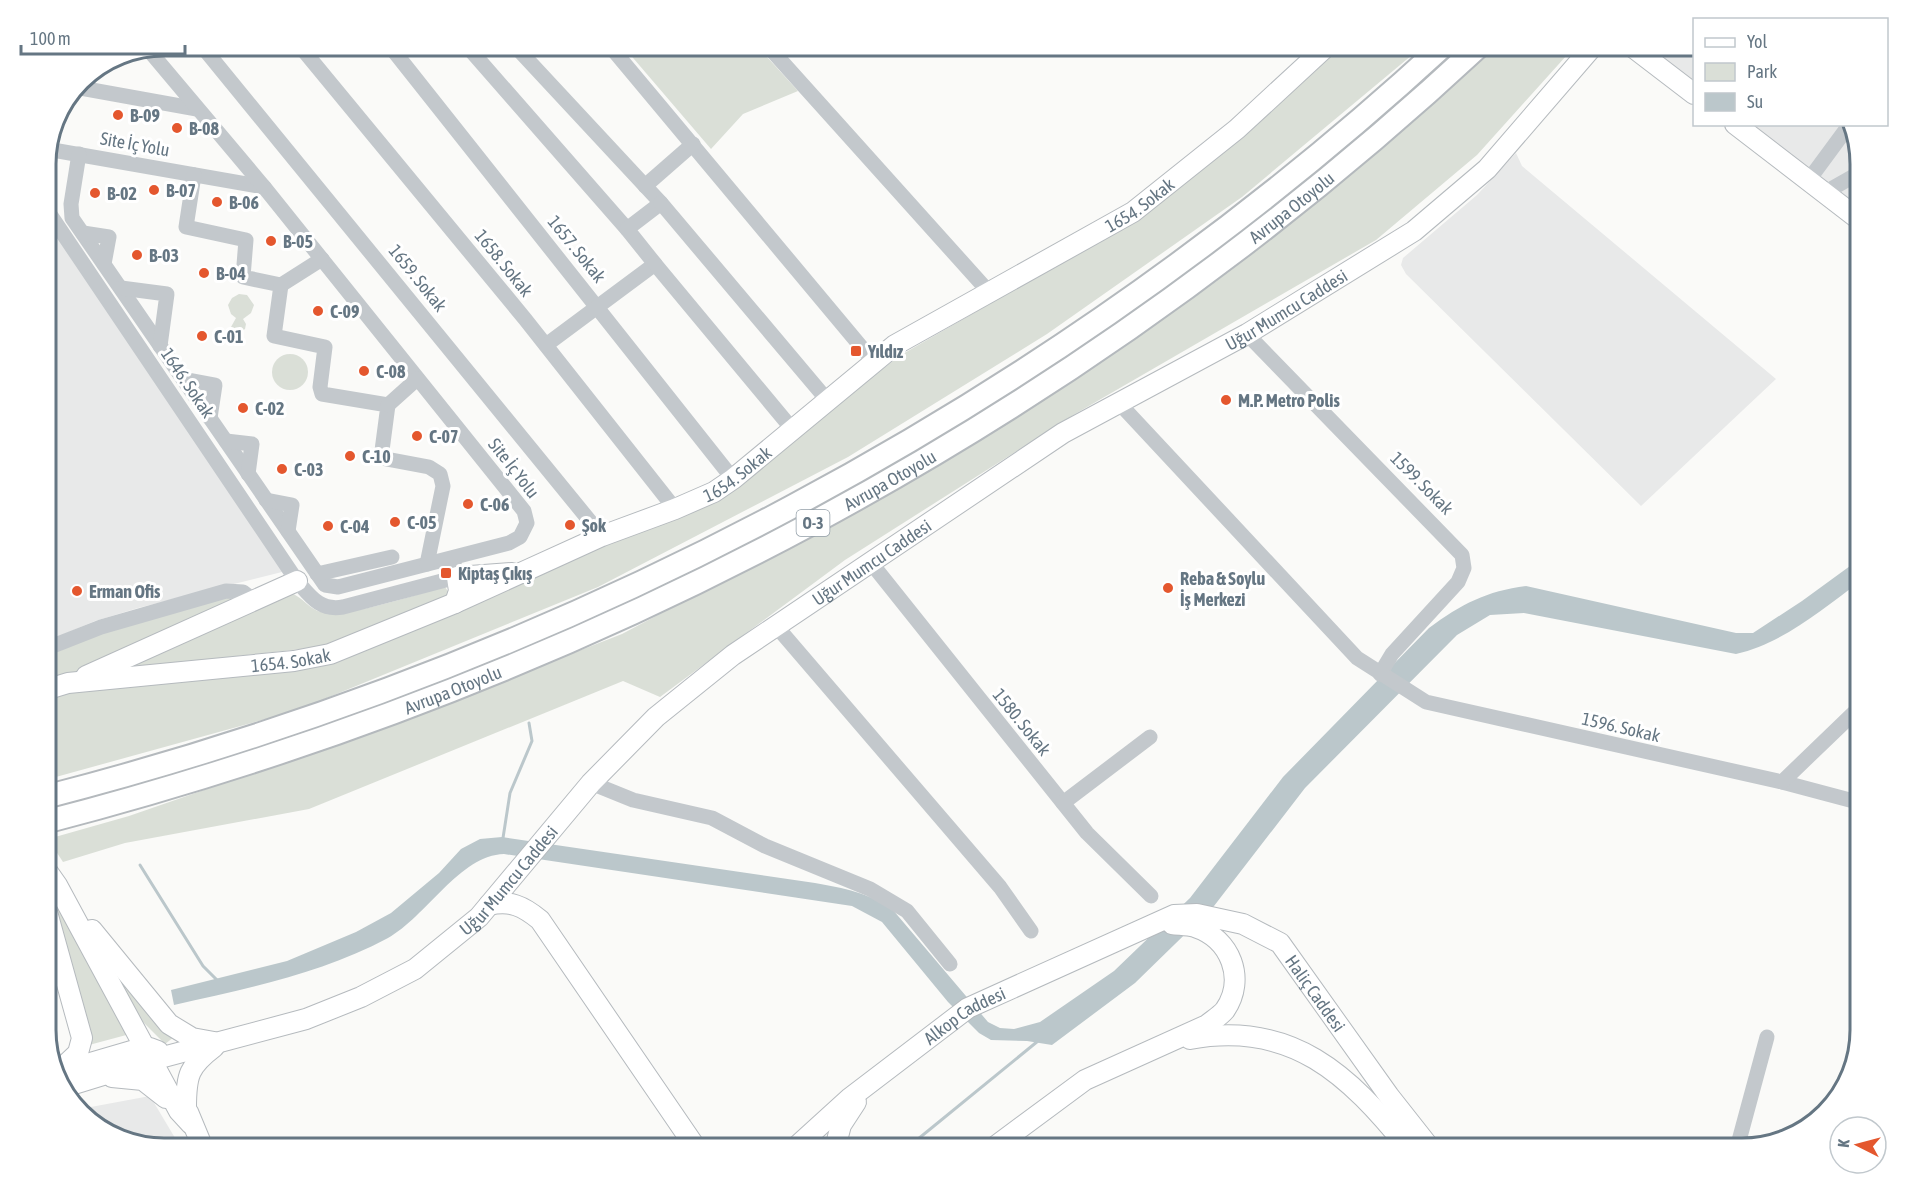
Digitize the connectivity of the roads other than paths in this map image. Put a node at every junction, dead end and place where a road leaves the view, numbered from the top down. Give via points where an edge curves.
1 (154, 56) edge
2 (210, 56) edge
3 (308, 56) edge
4 (398, 56) edge
5 (476, 56) edge
6 (524, 56) edge
7 (618, 56) edge
8 (777, 56) edge
9 (1316, 56) edge
10 (1431, 56) edge
11 (1468, 56) edge
12 (1585, 56) edge
13 (1646, 56) edge
14 (1692, 87) edge
15 (85, 89) edge
16 (197, 109) junction
17 (1747, 128) edge
18 (1845, 130) edge
19 (693, 144) junction
20 (56, 150) edge
21 (79, 154) junction
22 (194, 175) junction
23 (1850, 178) edge
24 (1808, 181) junction
25 (645, 186) junction
26 (264, 187) junction
27 (1824, 193) junction
28 (661, 203) junction
29 (1850, 213) edge
30 (56, 223) edge
31 (627, 229) junction
32 (322, 259) junction
33 (655, 264) junction
34 (282, 285) junction
35 (121, 288) junction
36 (988, 291) junction
37 (598, 306) junction
38 (1247, 334) junction
39 (546, 345) junction
40 (160, 346) junction
41 (873, 361) junction
42 (183, 379) junction
43 (417, 379) junction
44 (828, 401) junction
45 (1119, 403) junction
46 (388, 405) junction
47 (210, 418) junction
48 (793, 430) junction
49 (733, 479) junction
50 (675, 509) junction
51 (602, 536) junction
52 (469, 553) junction
53 (392, 557) dead end
54 (427, 564) junction
55 (872, 564) junction
56 (461, 570) junction
57 (316, 573) junction
58 (524, 573) junction
59 (297, 581) junction
60 (256, 602) junction
61 (455, 603) junction
62 (777, 627) junction
63 (56, 645) edge
64 (1380, 674) junction
65 (68, 683) junction
66 (56, 687) edge
67 (1850, 717) edge
68 (1150, 737) dead end
69 (1782, 782) junction
70 (591, 783) junction
71 (56, 794) edge
72 (1850, 800) edge
73 (1063, 804) junction
74 (56, 818) edge
75 (57, 885) joint
76 (1151, 896) dead end
77 (489, 905) junction
78 (1157, 922) junction
79 (1031, 931) dead end
80 (56, 945) edge
81 (950, 964) dead end
82 (1767, 1037) dead end
83 (1170, 1042) junction
84 (219, 1043) junction
85 (153, 1055) junction
86 (62, 1067) edge
87 (64, 1071) edge
88 (89, 1079) junction
89 (867, 1084) junction
90 (71, 1085) edge
91 (185, 1114) junction
92 (198, 1138) edge
93 (689, 1138) edge
94 (806, 1138) edge
95 (838, 1138) edge
96 (1007, 1138) edge
97 (1400, 1138) edge
98 (1422, 1138) edge
99 (1740, 1138) edge

1 - 16 street, Site İç Yolu
2 - 51 street, 1659. Sokak
3 - 39 street, 1658. Sokak
4 - 37 street, 1657. Sokak
5 - 31 street
6 - 25 street
7 - 19 street
8 - 36 street
9 - 36 main road, 1654. Sokak via 1237,129 1133,212
10 - 71 highway, Avrupa Otoyolu / O-3 via 1317,156 1138,293 896,449 725,543 554,623 386,692 229,745
11 - 74 highway, Avrupa Otoyolu / O-3 via 1293,206 1153,312 978,427 821,519 646,609 460,688 247,764
12 - 38 main road, Uğur Mumcu Caddesi via 1487,169 1414,231
13 - 14 main road
15 - 16 street
16 - 26 street, Site İç Yolu
17 - 24 main road
18 - 24 street
19 - 25 street
19 - 41 street
20 - 21 street
21 - 22 street, Site İç Yolu
21 - 35 street, Site İç Yolu via 71,211
22 - 26 street, Site İç Yolu
22 - 34 street via 186,227 246,239 243,277
23 - 27 street
24 - 27 main road
25 - 28 street
26 - 32 street, Site İç Yolu
27 - 29 main road
28 - 31 street
28 - 44 street
30 - 59 street, 1646. Sokak
31 - 33 street
32 - 34 street
32 - 43 street, Site İç Yolu
33 - 37 street
33 - 48 street
34 - 46 street via 273,335 325,347 321,392
35 - 40 street, Site İç Yolu
35 - 40 street via 167,294
36 - 41 main road, 1654. Sokak
37 - 39 street
37 - 49 street, 1657. Sokak
38 - 45 main road, Uğur Mumcu Caddesi
38 - 64 street, 1599. Sokak via 1462,555 1464,568 1458,582 1403,640
39 - 50 street, 1658. Sokak
40 - 42 street, Site İç Yolu
41 - 44 main road, 1654. Sokak
42 - 47 street, Site İç Yolu
42 - 47 street via 215,385
43 - 46 street
43 - 52 street, Site İç Yolu via 526,514 526,527 517,539
44 - 48 main road, 1654. Sokak
45 - 55 main road, Uğur Mumcu Caddesi via 1063,433
45 - 64 street, 1596. Sokak via 1357,658
46 - 54 street via 381,458 432,468 442,478
47 - 57 street, Site İç Yolu
48 - 49 main road, 1654. Sokak
49 - 50 main road, 1654. Sokak
50 - 51 main road, 1654. Sokak
51 - 58 main road, 1654. Sokak
52 - 56 street
52 - 56 street, Site İç Yolu
53 - 57 street
54 - 56 street, Site İç Yolu
54 - 57 street, Site İç Yolu via 333,588 325,585
55 - 62 main road, Uğur Mumcu Caddesi
55 - 73 street, 1580. Sokak
56 - 58 main road
56 - 59 street, 1646. Sokak via 332,608 315,601
56 - 61 main road
58 - 61 main road, 1654. Sokak
59 - 60 main road
60 - 63 street via 243,591 226,591 101,627
60 - 65 main road
61 - 65 main road, 1654. Sokak via 318,657
62 - 70 main road, Uğur Mumcu Caddesi via 734,655 656,717
62 - 79 street via 1000,887
64 - 69 street, 1596. Sokak via 1426,702
65 - 66 main road, 1654. Sokak
67 - 69 street
68 - 73 street
69 - 72 street, 1596. Sokak
70 - 77 main road, Uğur Mumcu Caddesi
70 - 81 street via 633,800 712,818 765,846 870,889 907,911
73 - 76 street, 1580. Sokak
75 - 84 main road via 169,1024 192,1038
75 - 85 main road
77 - 84 main road, Uğur Mumcu Caddesi via 448,944 388,985 306,1018
77 - 93 main road via 511,903 526,908 540,920
78 - 83 main road via 1195,927 1217,939 1235,969 1236,981 1224,1011 1207,1025
78 - 89 main road, Alkop Caddesi via 968,1008
78 - 98 main road, Haliç Caddesi via 1174,915 1214,916 1243,924 1280,943
80 - 86 main road via 82,1038 75,1057
82 - 99 street
83 - 96 main road via 1085,1080
83 - 97 main road via 1209,1035 1260,1037 1293,1046 1334,1071 1373,1105
84 - 85 main road, Uğur Mumcu Caddesi
84 - 91 main road via 192,1066
85 - 87 main road
85 - 88 main road
85 - 91 main road
88 - 90 main road
88 - 91 main road via 124,1076 143,1080
89 - 94 main road, Alkop Caddesi
89 - 95 main road via 841,1125
91 - 92 main road

